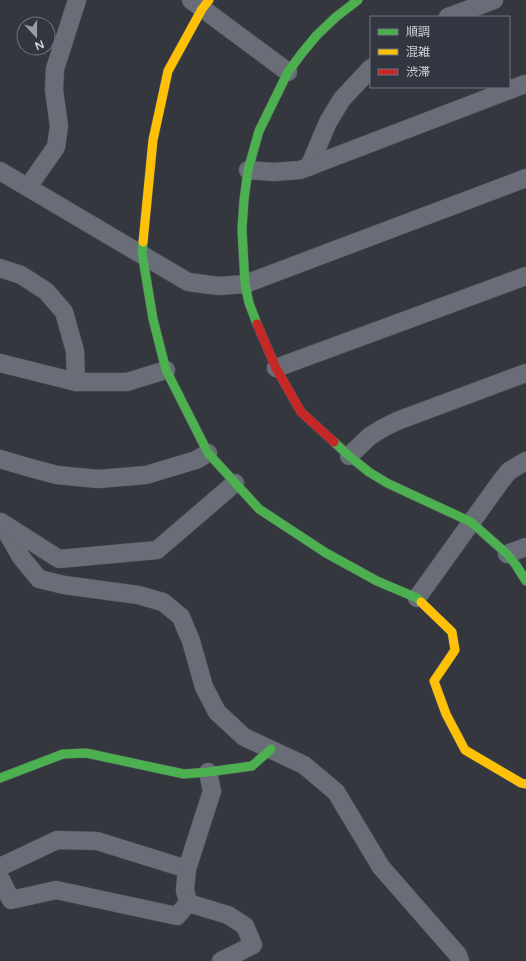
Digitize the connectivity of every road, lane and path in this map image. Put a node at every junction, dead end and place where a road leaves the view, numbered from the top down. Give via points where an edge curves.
1 (77, 0) edge
2 (358, 0) edge
3 (494, 0) edge
4 (201, 3) edge
5 (451, 16) edge
6 (370, 69) edge
7 (288, 72) junction
8 (526, 85) edge
9 (309, 167) junction
10 (248, 170) junction
11 (0, 171) edge
12 (526, 178) edge
13 (28, 187) junction
14 (142, 253) junction
15 (0, 268) edge
16 (526, 276) edge
17 (245, 284) junction
18 (0, 363) edge
19 (276, 368) junction
20 (166, 370) junction
21 (526, 373) edge
22 (76, 382) junction
23 (208, 453) junction
24 (349, 456) junction
25 (0, 459) edge
26 (526, 461) edge
27 (235, 483) junction
28 (0, 522) edge
29 (471, 522) junction
30 (526, 547) edge
31 (506, 554) junction
32 (526, 581) edge
33 (417, 598) junction
34 (271, 749) junction
35 (208, 772) junction
36 (0, 778) edge
37 (526, 784) edge
38 (1, 865) edge
39 (187, 869) junction
40 (188, 903) junction
41 (221, 961) edge
42 (460, 961) edge

1 - 13 street via 55,69 54,90 59,126 56,147
2 - 7 street via 317,35
3 - 5 street
4 - 7 street
4 - 14 street via 168,71 154,140
6 - 9 street via 342,99 328,122
7 - 10 street via 259,131
8 - 9 street
9 - 10 street via 274,172
10 - 17 street via 242,229
11 - 13 street
12 - 17 street
13 - 14 street
14 - 17 street via 188,282 219,286
14 - 20 street via 153,319
15 - 22 street via 21,275 46,291 64,312 75,351
16 - 19 street
17 - 19 street via 254,317
18 - 22 street
19 - 24 street via 300,412
20 - 22 street via 127,382
20 - 23 street
21 - 24 street via 383,428 370,436
23 - 25 street via 196,460 146,475 98,480 57,475
23 - 27 street
24 - 29 street via 368,472 387,483
26 - 29 street via 509,471
27 - 28 street via 158,550 59,559
27 - 33 street via 259,509 326,553 377,581
28 - 34 street via 39,579 138,595 163,602 181,617 191,641 204,687 217,712 244,737
29 - 31 street
29 - 33 street
30 - 31 street
31 - 32 street
33 - 37 street via 452,632 455,650 434,681 446,714 465,750
34 - 35 street via 252,766
34 - 42 street via 304,765 336,792 381,868 458,954
35 - 36 street via 184,774 86,753 63,754
35 - 39 street via 212,792
38 - 39 street via 58,840 97,841
38 - 40 street via 11,900 56,890 177,916
39 - 40 street via 184,890
40 - 41 street via 228,915 245,926 253,945

